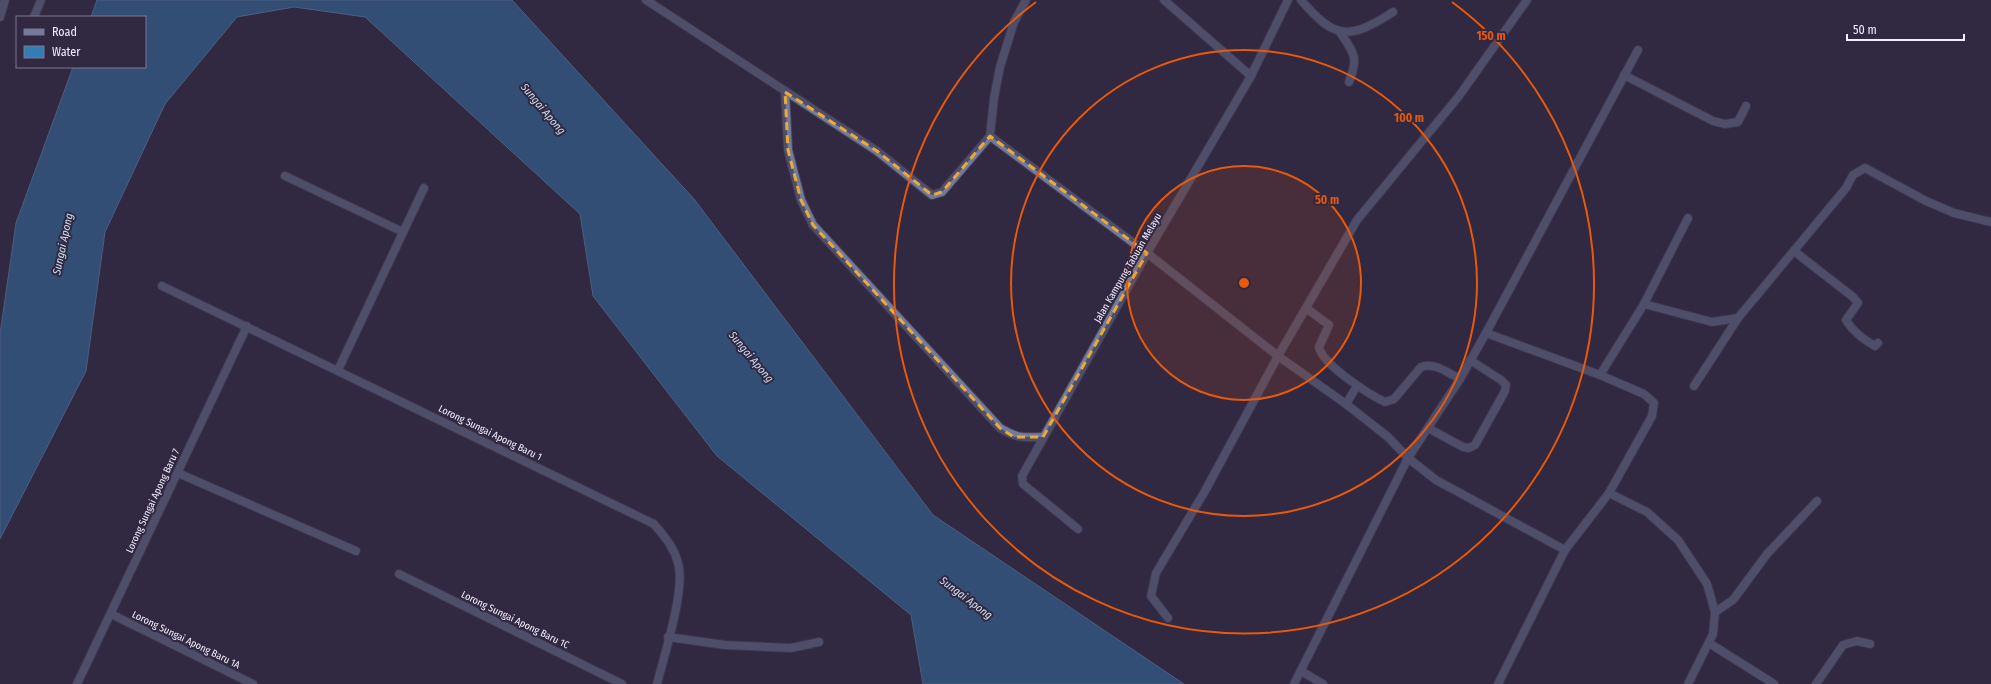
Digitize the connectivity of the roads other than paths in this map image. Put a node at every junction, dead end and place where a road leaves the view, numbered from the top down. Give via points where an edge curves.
1 (5, 0) edge
2 (41, 0) edge
3 (646, 0) edge
4 (1026, 0) edge
5 (1164, 0) edge
6 (1288, 0) edge
7 (1301, 0) edge
8 (1527, 0) edge
9 (1393, 12) dead end
10 (34, 16) edge
11 (0, 17) edge
12 (1340, 32) junction
13 (1638, 50) dead end
14 (1624, 75) junction
15 (1251, 76) junction
16 (1349, 82) dead end
17 (785, 92) junction
18 (1746, 106) dead end
19 (990, 136) junction
20 (285, 176) dead end
21 (424, 188) dead end
22 (1688, 218) dead end
23 (1991, 222) edge
24 (403, 232) junction
25 (1794, 251) junction
26 (1148, 253) junction
27 (162, 286) dead end
28 (1644, 304) junction
29 (1306, 308) junction
30 (1738, 318) junction
31 (247, 326) junction
32 (1486, 333) junction
33 (1878, 343) dead end
34 (1278, 356) junction
35 (1470, 360) junction
36 (338, 370) junction
37 (1600, 375) junction
38 (1460, 379) junction
39 (1357, 386) junction
40 (1694, 386) dead end
41 (1346, 404) junction
42 (1428, 428) junction
43 (1043, 437) junction
44 (1408, 458) junction
45 (178, 473) junction
46 (1609, 493) junction
47 (1817, 501) dead end
48 (1078, 529) dead end
49 (1565, 550) junction
50 (356, 551) dead end
51 (399, 574) dead end
52 (1715, 612) junction
53 (111, 614) junction
54 (1168, 618) dead end
55 (668, 636) junction
56 (819, 642) dead end
57 (1709, 642) junction
58 (1870, 644) dead end
59 (1301, 672) junction
60 (77, 684) edge
61 (253, 684) edge
62 (622, 684) edge
63 (657, 684) edge
64 (1294, 684) edge
65 (1324, 684) edge
66 (1498, 684) edge
67 (1688, 684) edge
68 (1774, 684) edge
69 (1816, 684) edge

1 - 11 street
2 - 10 street
3 - 17 street
4 - 19 street via 1014,22 1000,67
5 - 15 street
6 - 15 street, Jalan Kampung Tabuan Melayu
7 - 12 street via 1326,26
8 - 29 street via 1459,96 1357,220
9 - 12 street via 1358,31
12 - 16 street via 1353,52 1356,65
13 - 14 street
14 - 18 street via 1713,121 1725,124 1738,122
14 - 32 street
15 - 26 street, Jalan Kampung Tabuan Melayu
17 - 19 street via 877,151 932,195 942,192
17 - 43 street via 788,150 801,200 813,225 1000,428 1014,437
19 - 26 street
20 - 24 street
21 - 24 street
22 - 28 street
23 - 25 street via 1954,213 1865,168 1853,176
24 - 36 street
25 - 30 street
25 - 33 street via 1853,296 1858,303 1846,320 1868,342 1875,346
26 - 34 street
26 - 43 street, Jalan Kampung Tabuan Melayu
27 - 31 street, Lorong Sungai Apong Baru 1
28 - 30 street via 1712,322
28 - 37 street
29 - 34 street
29 - 39 street via 1329,325 1319,347 1324,358
30 - 40 street
31 - 36 street, Lorong Sungai Apong Baru 1
31 - 45 street, Lorong Sungai Apong Baru 7
32 - 35 street
32 - 37 street
34 - 41 street
34 - 54 street via 1205,491 1156,573 1151,596
35 - 38 street
35 - 42 street via 1506,385 1474,445 1469,448 1462,447
36 - 55 street, Lorong Sungai Apong Baru 1 via 654,524 670,544 678,563 681,583
37 - 46 street via 1644,394 1654,403 1652,416
38 - 39 street via 1427,364 1421,367 1394,399 1385,402
38 - 42 street
39 - 41 street
41 - 44 street via 1388,437
42 - 44 street
43 - 48 street, Jalan Kampung Tabuan Melayu via 1022,479 1024,484
44 - 49 street via 1436,480
44 - 59 street
45 - 50 street
45 - 53 street, Lorong Sungai Apong Baru 7
46 - 49 street
46 - 52 street via 1646,512 1678,540 1707,584
47 - 52 street via 1767,554 1733,600
49 - 66 street
51 - 62 street, Lorong Sungai Apong Baru 1C
52 - 57 street via 1713,634
53 - 60 street, Lorong Sungai Apong Baru 7
53 - 61 street, Lorong Sungai Apong Baru 1A
55 - 56 street via 724,645 791,648
55 - 63 street, Lorong Sungai Apong Baru 1
57 - 67 street
57 - 68 street
58 - 69 street via 1857,641 1843,645
59 - 64 street
59 - 65 street

